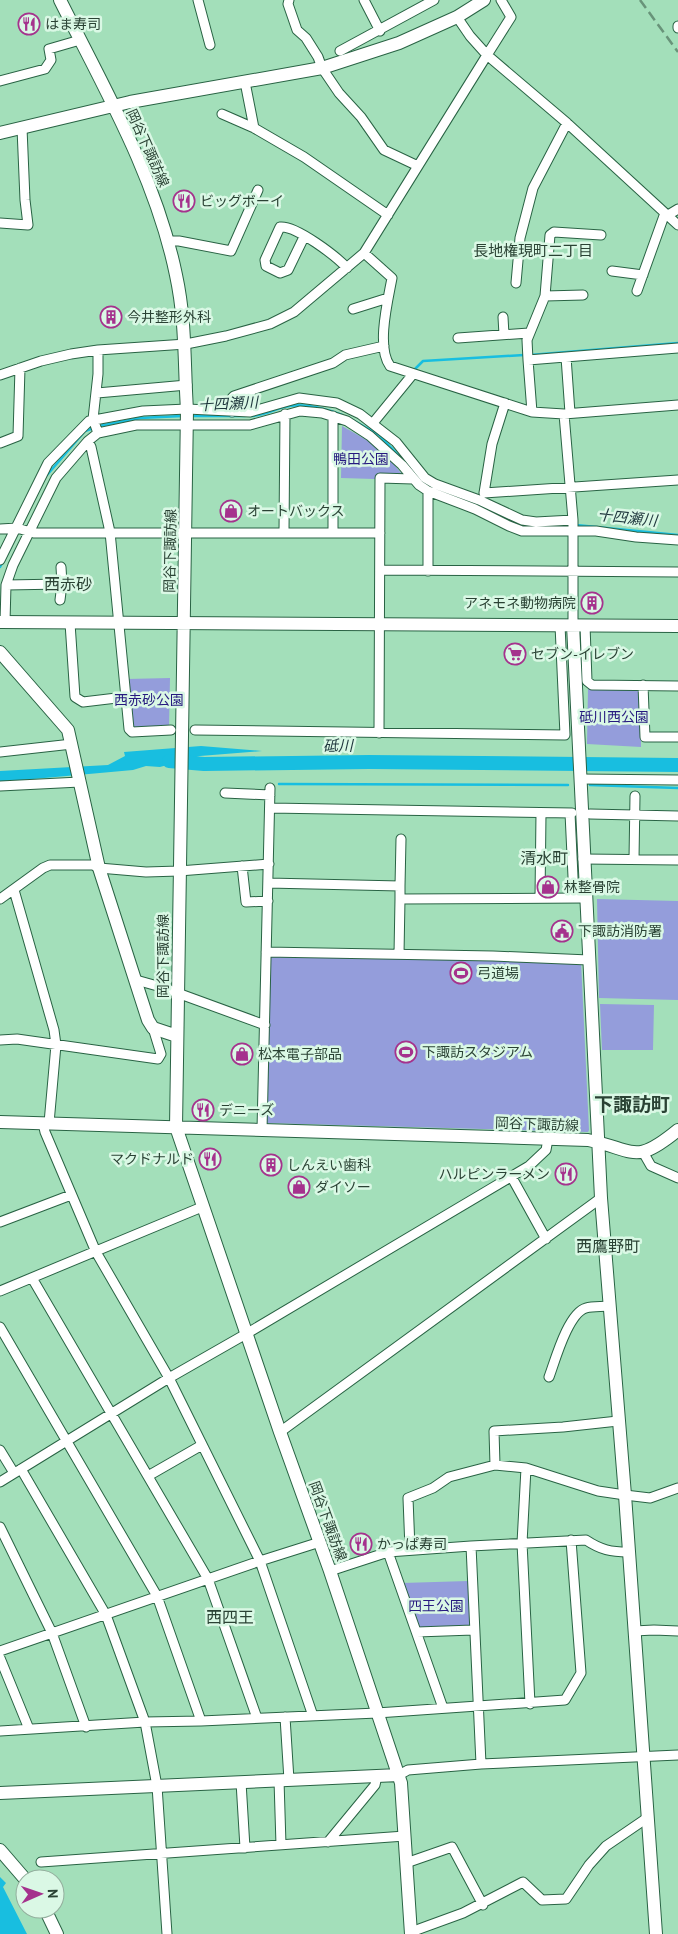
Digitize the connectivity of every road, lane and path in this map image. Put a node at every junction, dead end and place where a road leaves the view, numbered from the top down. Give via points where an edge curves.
1 (60, 0) edge
2 (198, 0) edge
3 (289, 0) edge
4 (364, 0) edge
5 (434, 0) edge
6 (484, 0) edge
7 (501, 0) edge
8 (457, 17) junction
9 (380, 31) junction
10 (80, 40) junction
11 (210, 45) dead end
12 (344, 53) junction
13 (487, 55) junction
14 (322, 68) junction
15 (0, 81) edge
16 (245, 82) junction
17 (113, 106) junction
18 (222, 114) dead end
19 (567, 123) junction
20 (22, 128) junction
21 (254, 128) junction
22 (0, 133) edge
23 (418, 166) junction
24 (258, 190) dead end
25 (678, 210) edge
26 (666, 214) junction
27 (388, 215) junction
28 (0, 223) edge
29 (678, 225) edge
30 (601, 235) dead end
31 (304, 236) junction
32 (168, 241) junction
33 (364, 253) junction
34 (348, 268) junction
35 (612, 271) dead end
36 (643, 275) junction
37 (516, 283) dead end
38 (637, 291) dead end
39 (583, 295) dead end
40 (546, 296) junction
41 (388, 298) junction
42 (354, 309) dead end
43 (503, 317) dead end
44 (529, 334) junction
45 (504, 335) junction
46 (458, 338) dead end
47 (186, 344) junction
48 (384, 346) junction
49 (678, 348) edge
50 (98, 350) junction
51 (566, 357) junction
52 (528, 360) junction
53 (20, 368) junction
54 (413, 374) junction
55 (0, 375) edge
56 (186, 385) junction
57 (97, 393) junction
58 (506, 403) junction
59 (678, 405) edge
60 (232, 412) junction
61 (532, 412) junction
62 (285, 414) junction
63 (567, 414) junction
64 (187, 416) junction
65 (333, 416) junction
66 (373, 423) junction
67 (96, 427) junction
68 (88, 441) junction
69 (0, 443) edge
70 (391, 447) junction
71 (49, 464) junction
72 (59, 473) junction
73 (413, 479) junction
74 (678, 480) edge
75 (570, 488) junction
76 (428, 491) junction
77 (573, 520) junction
78 (0, 529) edge
79 (23, 530) junction
80 (573, 530) junction
81 (110, 532) junction
82 (185, 532) junction
83 (284, 532) junction
84 (333, 532) junction
85 (380, 533) junction
86 (678, 540) edge
87 (0, 560) edge
88 (62, 567) dead end
89 (380, 570) junction
90 (428, 570) junction
91 (573, 572) junction
92 (678, 572) edge
93 (62, 584) junction
94 (6, 585) junction
95 (60, 600) dead end
96 (2, 622) edge
97 (70, 623) junction
98 (118, 623) junction
99 (183, 623) junction
100 (380, 625) junction
101 (572, 625) junction
102 (678, 626) edge
103 (0, 652) edge
104 (643, 685) junction
105 (678, 686) edge
106 (125, 698) junction
107 (170, 730) dead end
108 (195, 730) dead end
109 (379, 733) junction
110 (678, 737) edge
111 (0, 746) edge
112 (73, 747) junction
113 (12, 751) junction
114 (0, 752) edge
115 (580, 777) junction
116 (79, 779) junction
117 (678, 780) edge
118 (0, 786) edge
119 (225, 793) dead end
120 (635, 796) dead end
121 (270, 808) junction
122 (541, 813) junction
123 (590, 814) dead end
124 (635, 816) junction
125 (678, 816) edge
126 (400, 839) dead end
127 (584, 859) junction
128 (634, 859) junction
129 (678, 860) edge
130 (268, 864) junction
131 (242, 866) junction
132 (99, 868) junction
133 (179, 872) junction
134 (268, 883) junction
135 (400, 886) junction
136 (14, 890) junction
137 (540, 898) junction
138 (580, 898) junction
139 (0, 899) edge
140 (400, 899) junction
141 (268, 901) junction
142 (266, 952) junction
143 (399, 954) junction
144 (589, 960) junction
145 (136, 980) junction
146 (178, 994) junction
147 (265, 1025) junction
148 (153, 1028) junction
149 (177, 1036) junction
150 (0, 1040) edge
151 (56, 1045) junction
152 (0, 1122) edge
153 (46, 1123) junction
154 (176, 1127) junction
155 (262, 1130) junction
156 (678, 1130) edge
157 (548, 1139) junction
158 (598, 1142) junction
159 (643, 1152) junction
160 (511, 1176) junction
161 (678, 1178) edge
162 (71, 1195) junction
163 (601, 1198) junction
164 (202, 1207) junction
165 (0, 1222) edge
166 (546, 1239) junction
167 (96, 1252) junction
168 (32, 1278) junction
169 (0, 1291) edge
170 (610, 1306) junction
171 (1, 1332) edge
172 (246, 1334) junction
173 (549, 1377) dead end
174 (169, 1378) junction
175 (112, 1414) junction
176 (618, 1421) junction
177 (280, 1432) junction
178 (67, 1441) junction
179 (202, 1445) junction
180 (0, 1450) edge
181 (495, 1464) junction
182 (526, 1468) junction
183 (18, 1471) junction
184 (148, 1476) junction
185 (0, 1482) edge
186 (678, 1488) edge
187 (625, 1495) junction
188 (0, 1527) edge
189 (571, 1540) junction
190 (320, 1542) junction
191 (522, 1543) junction
192 (471, 1546) junction
193 (410, 1549) junction
194 (388, 1552) junction
195 (628, 1552) junction
196 (260, 1561) junction
197 (330, 1571) junction
198 (208, 1579) junction
199 (157, 1596) junction
200 (106, 1615) junction
201 (474, 1630) junction
202 (634, 1631) junction
203 (678, 1631) edge
204 (417, 1632) junction
205 (52, 1633) junction
206 (0, 1651) edge
207 (0, 1658) edge
208 (530, 1704) junction
209 (478, 1707) junction
210 (443, 1708) junction
211 (377, 1713) junction
212 (313, 1716) junction
213 (285, 1717) junction
214 (257, 1718) junction
215 (201, 1721) junction
216 (145, 1722) junction
217 (86, 1727) junction
218 (29, 1729) junction
219 (0, 1731) edge
220 (678, 1755) edge
221 (644, 1757) junction
222 (481, 1764) junction
223 (399, 1775) junction
224 (377, 1776) junction
225 (284, 1780) junction
226 (241, 1782) junction
227 (157, 1786) junction
228 (0, 1793) edge
229 (648, 1818) junction
230 (405, 1836) junction
231 (328, 1842) junction
232 (281, 1845) junction
233 (245, 1848) junction
234 (0, 1850) edge
235 (162, 1853) junction
236 (41, 1862) dead end
237 (406, 1863) junction
238 (16, 1869) edge
239 (482, 1904) junction
240 (50, 1919) edge
241 (411, 1933) edge
242 (57, 1934) edge
243 (167, 1934) edge
244 (656, 1934) edge

1 - 10 street, 岡谷下諏訪線
2 - 11 street
3 - 14 street via 297,30 306,38
4 - 9 street
5 - 9 street
6 - 8 street
7 - 13 street via 511,16
8 - 12 street via 399,43
8 - 13 street
9 - 12 street
10 - 15 street via 49,49 51,60 45,68
10 - 17 street, 岡谷下諏訪線
12 - 14 street
13 - 19 street
13 - 23 street
14 - 16 street
14 - 23 street via 384,150
16 - 17 street
16 - 21 street
17 - 20 street
17 - 32 street, 岡谷下諏訪線 via 155,200
18 - 21 street
19 - 26 street
19 - 37 street via 533,188 520,238
20 - 22 street
20 - 28 street via 28,225
21 - 27 street
23 - 27 street
24 - 32 street via 231,251
25 - 26 street
26 - 29 street
26 - 36 street
27 - 33 street
30 - 40 street via 554,232 550,235
31 - 31 street via 285,226 280,227 265,260 266,266 280,273 288,270
31 - 34 street via 325,248
32 - 47 street, 岡谷下諏訪線
33 - 34 street
33 - 41 street via 392,278
34 - 47 street via 294,312 270,324
35 - 36 street
36 - 38 street
39 - 40 street
40 - 44 street
41 - 42 street
41 - 48 street
43 - 45 street
44 - 45 street
44 - 52 street
45 - 46 street
47 - 50 street
47 - 56 street, 岡谷下諏訪線
48 - 54 street via 390,366
48 - 60 street via 345,355 333,363 234,396
49 - 51 street
50 - 53 street
50 - 57 street
51 - 52 street
51 - 63 street
52 - 61 street
53 - 55 street
53 - 69 street via 18,436
54 - 58 street
54 - 66 street
56 - 57 street
56 - 64 street, 岡谷下諏訪線
57 - 67 street
58 - 61 street
58 - 75 street via 492,444 484,493
59 - 63 street
60 - 64 street
60 - 66 street via 250,412 291,400 311,398 337,403
61 - 63 street
62 - 64 street via 250,424
62 - 65 street via 313,412
62 - 83 street
63 - 75 street
64 - 67 street via 136,425
64 - 67 street via 143,411
64 - 82 street, 岡谷下諏訪線
65 - 70 street
65 - 84 street
66 - 70 street
67 - 68 street
67 - 71 street via 89,421
68 - 72 street
68 - 81 street
70 - 73 street
70 - 77 street via 435,484 522,520
71 - 72 street
71 - 79 street
72 - 79 street
73 - 76 street
73 - 85 street via 380,478
74 - 75 street
75 - 77 street
76 - 80 street via 522,530
76 - 90 street
77 - 80 street
78 - 79 street
79 - 81 street
79 - 87 street
79 - 94 street
80 - 86 street
80 - 91 street
81 - 82 street
81 - 98 street
82 - 83 street
82 - 99 street, 岡谷下諏訪線
83 - 84 street
84 - 85 street
85 - 89 street
88 - 93 street
89 - 90 street
89 - 100 street
90 - 91 street
91 - 92 street
91 - 101 street
93 - 94 street
93 - 95 street
94 - 96 street
96 - 97 street
97 - 98 street
97 - 106 street via 75,697 83,702
98 - 99 street
98 - 106 street
99 - 100 street
99 - 133 street, 岡谷下諏訪線
100 - 101 street
100 - 109 street
101 - 102 street
101 - 104 street via 587,681 592,685
101 - 109 street via 565,735
101 - 115 street
103 - 112 street via 68,730
104 - 105 street
104 - 110 street via 645,737
106 - 107 street via 132,732
108 - 109 street
111 - 113 street via 12,746
112 - 113 street
112 - 116 street
113 - 114 street
115 - 117 street
115 - 127 street
116 - 118 street
116 - 132 street
119 - 121 street via 270,791
120 - 124 street
121 - 122 street
121 - 130 street
122 - 137 street
122 - 138 street via 571,813
123 - 124 street
124 - 125 street
124 - 128 street
126 - 135 street
127 - 128 street
127 - 138 street
128 - 129 street
130 - 131 street
130 - 134 street
131 - 133 street
131 - 141 street via 246,902
132 - 133 street
132 - 136 street via 93,865 50,865
132 - 145 street
133 - 146 street, 岡谷下諏訪線
134 - 135 street
134 - 141 street
135 - 140 street
136 - 139 street
136 - 151 street
137 - 138 street
137 - 140 street
138 - 144 street
140 - 143 street
141 - 142 street
142 - 143 street
142 - 147 street
143 - 144 street
144 - 158 street
145 - 146 street
145 - 148 street
146 - 147 street
146 - 149 street, 岡谷下諏訪線
147 - 155 street
148 - 149 street
148 - 151 street via 161,1054 158,1059
149 - 154 street, 岡谷下諏訪線
150 - 151 street
151 - 153 street
152 - 153 street
153 - 154 street
153 - 162 street via 45,1132
154 - 155 street, 岡谷下諏訪線
154 - 164 street, 岡谷下諏訪線
155 - 157 street, 岡谷下諏訪線
156 - 159 street via 658,1146
157 - 158 street, 岡谷下諏訪線
157 - 160 street via 546,1150 529,1166
158 - 159 street, 岡谷下諏訪線 via 621,1151
158 - 163 street
159 - 161 street via 651,1166
160 - 166 street
160 - 172 street
162 - 165 street
162 - 167 street
163 - 166 street
163 - 170 street
164 - 167 street
164 - 172 street, 岡谷下諏訪線
166 - 177 street
167 - 168 street
167 - 174 street
168 - 169 street
168 - 175 street
170 - 173 street via 584,1308 575,1316
170 - 176 street
171 - 178 street
172 - 174 street
172 - 177 street, 岡谷下諏訪線
174 - 175 street
174 - 179 street
175 - 178 street
175 - 184 street
176 - 181 street via 494,1431
176 - 187 street
177 - 190 street, 岡谷下諏訪線
178 - 183 street
178 - 199 street
179 - 184 street
179 - 196 street
180 - 183 street
181 - 182 street
181 - 193 street via 449,1477 408,1498
182 - 187 street via 598,1491
182 - 191 street
183 - 185 street
183 - 200 street
184 - 198 street
186 - 187 street via 650,1498
187 - 195 street
188 - 205 street
189 - 191 street
189 - 195 street via 586,1540 610,1552
189 - 208 street via 581,1673 565,1700
190 - 196 street
190 - 197 street, 岡谷下諏訪線
191 - 192 street
191 - 208 street
192 - 193 street
192 - 201 street
193 - 194 street
194 - 197 street
194 - 204 street
195 - 202 street
196 - 198 street
196 - 212 street
197 - 211 street, 岡谷下諏訪線
198 - 199 street
198 - 214 street
199 - 200 street
199 - 215 street
200 - 205 street
200 - 216 street
201 - 204 street
201 - 209 street
202 - 203 street
202 - 221 street
204 - 210 street
205 - 206 street
205 - 217 street
207 - 218 street
208 - 209 street
209 - 210 street
209 - 222 street
210 - 211 street
211 - 212 street
211 - 223 street, 岡谷下諏訪線
212 - 213 street
213 - 214 street
213 - 225 street
214 - 215 street
215 - 216 street
216 - 217 street
216 - 227 street
217 - 218 street
218 - 219 street
220 - 221 street
221 - 222 street
221 - 229 street
222 - 223 street via 408,1770
223 - 224 street
223 - 230 street, 岡谷下諏訪線
224 - 225 street
224 - 231 street via 374,1785
225 - 226 street
225 - 232 street
226 - 227 street
226 - 233 street
227 - 228 street
227 - 235 street
229 - 239 street via 606,1846 566,1899 542,1900 524,1882
229 - 244 street
230 - 231 street
230 - 237 street, 岡谷下諏訪線
231 - 232 street
232 - 233 street
233 - 235 street
234 - 238 street
235 - 236 street
235 - 243 street
237 - 239 street via 452,1847
237 - 241 street, 岡谷下諏訪線
239 - 241 street
240 - 242 street

